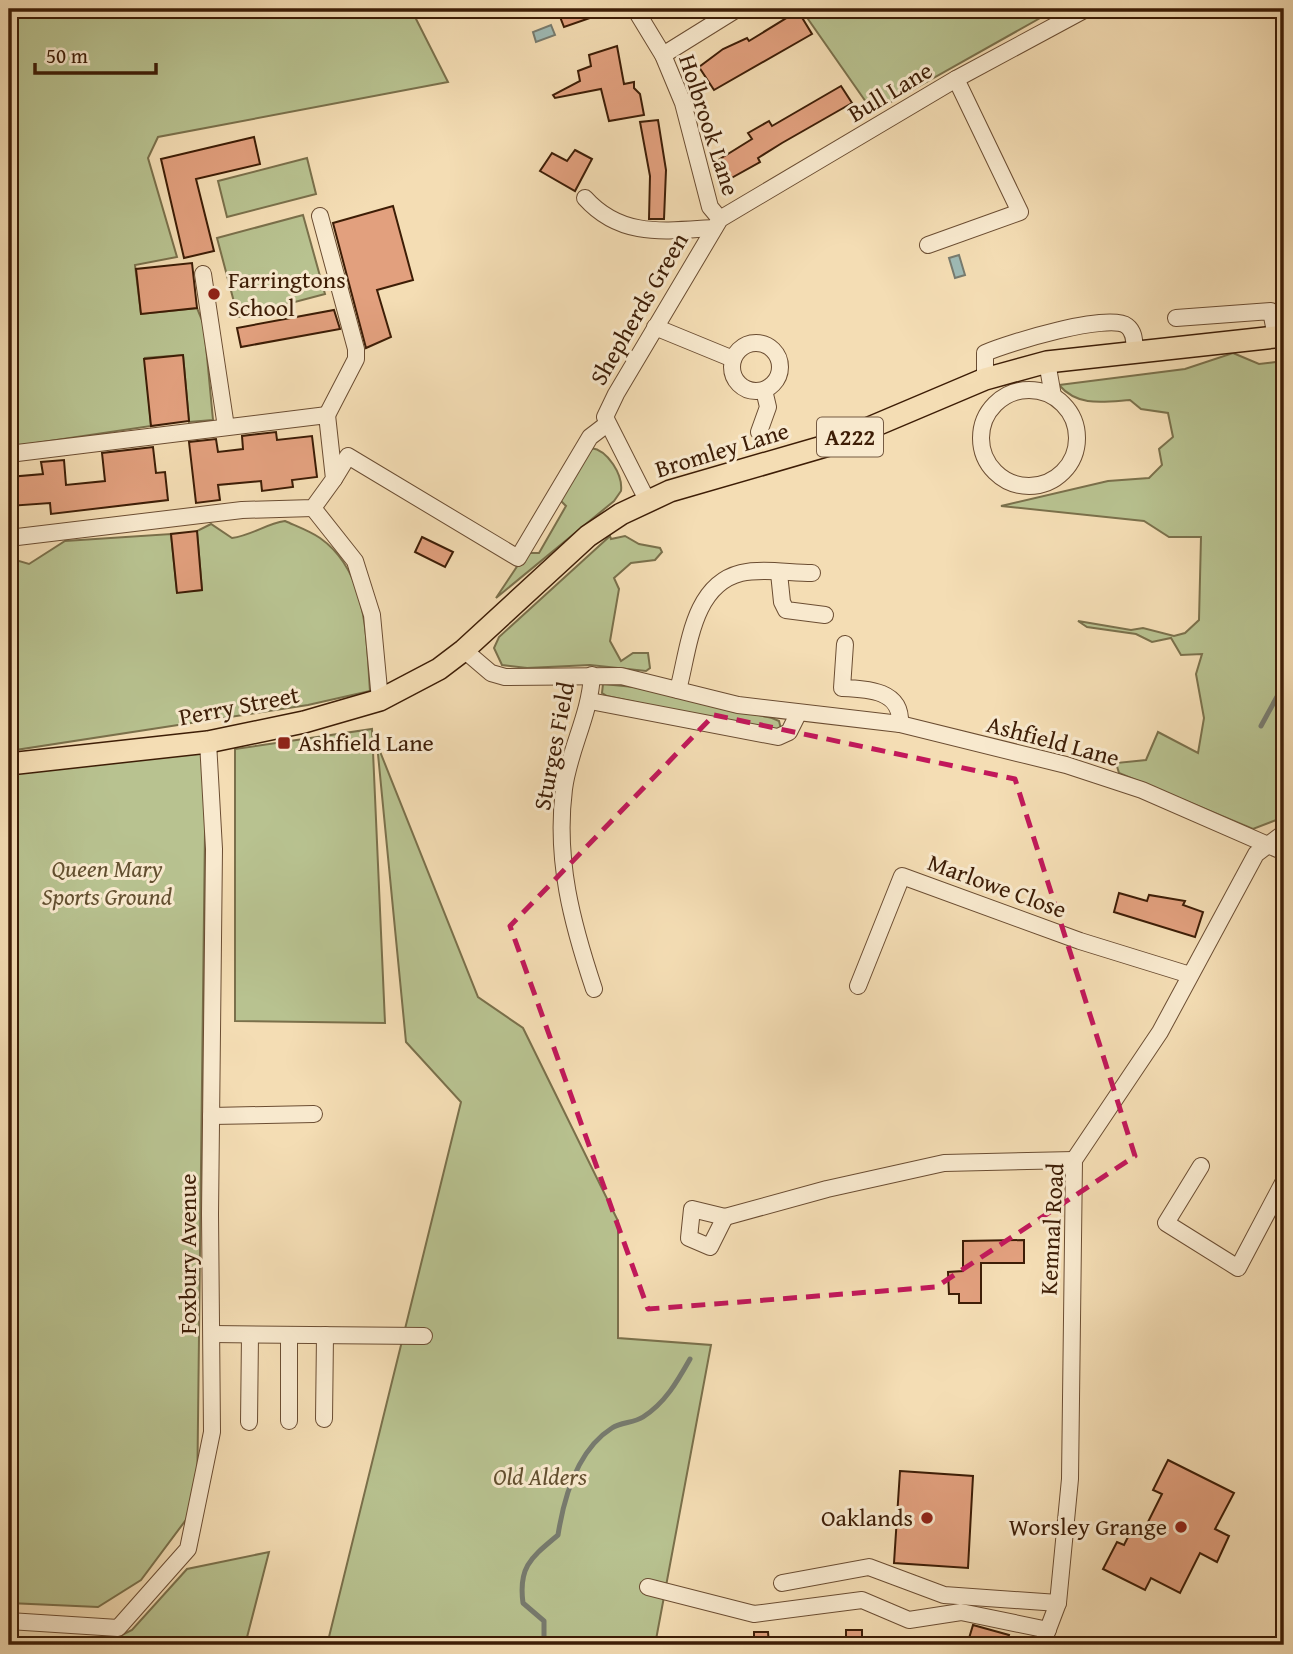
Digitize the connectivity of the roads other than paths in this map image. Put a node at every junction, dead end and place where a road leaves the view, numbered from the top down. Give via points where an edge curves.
1 (635, 9) edge
2 (737, 9) edge
3 (1086, 9) edge
4 (663, 55) junction
5 (956, 79) junction
6 (585, 198) dead end
7 (320, 216) dead end
8 (717, 224) junction
9 (928, 245) dead end
10 (203, 274) dead end
11 (1176, 318) dead end
12 (655, 327) junction
13 (1280, 336) edge
14 (1135, 351) junction
15 (733, 359) junction
16 (1047, 362) junction
17 (985, 379) junction
18 (764, 390) junction
19 (1053, 396) junction
20 (327, 415) junction
21 (607, 424) junction
22 (226, 428) junction
23 (759, 432) dead end
24 (9, 454) edge
25 (334, 479) junction
26 (647, 500) junction
27 (313, 508) junction
28 (9, 538) edge
29 (779, 573) junction
30 (811, 573) dead end
31 (825, 615) dead end
32 (845, 644) dead end
33 (464, 650) junction
34 (592, 675) junction
35 (678, 690) junction
36 (380, 700) junction
37 (590, 701) junction
38 (798, 714) junction
39 (900, 724) junction
40 (208, 742) junction
41 (9, 764) edge
42 (1284, 834) edge
43 (1269, 844) junction
44 (1284, 852) edge
45 (1190, 975) junction
46 (858, 986) dead end
47 (594, 989) dead end
48 (314, 1114) dead end
49 (211, 1116) junction
50 (1074, 1160) junction
51 (1201, 1166) dead end
52 (1284, 1181) edge
53 (724, 1217) dead end
54 (212, 1334) junction
55 (250, 1335) junction
56 (289, 1335) junction
57 (325, 1335) junction
58 (424, 1336) dead end
59 (324, 1419) dead end
60 (289, 1421) dead end
61 (249, 1422) dead end
62 (782, 1583) dead end
63 (648, 1587) dead end
64 (1058, 1603) junction
65 (9, 1621) edge
66 (1045, 1638) edge

1 - 4 street, Holbrook Lane
2 - 4 street
3 - 5 street, Bull Lane
4 - 8 street, Holbrook Lane via 683,103
5 - 8 street, Bull Lane
5 - 9 street via 1020,212
6 - 8 street via 599,214 640,230
7 - 20 street via 356,349 356,359
8 - 12 street, Shepherds Green
10 - 22 street
11 - 13 street via 1271,311
12 - 15 street
12 - 21 street, Shepherds Green via 608,409
13 - 14 main road, Bromley Lane / A222
14 - 16 main road, Bromley Lane / A222
14 - 17 street via 1133,332 1117,321 1063,329 985,352
15 - 18 street via 738,383 752,391
15 - 18 street via 749,344 771,349 780,368 774,383
16 - 17 main road, Bromley Lane / A222
16 - 19 street
17 - 26 main road, Bromley Lane / A222 via 829,445
18 - 23 street via 768,407
19 - 19 street via 1031,390 1008,393 986,415 980,429 983,453 994,472 1008,482 1040,485 1056,479 1068,467 1078,436 1066,406
20 - 22 street
20 - 25 street
21 - 25 street, Shepherds Green via 590,436 518,558 348,456
21 - 26 street, Shepherds Green
22 - 24 street
25 - 27 street
26 - 33 main road, Bromley Lane / A222 via 575,547
27 - 28 street via 242,510
27 - 36 street via 355,561 372,615
29 - 30 street
29 - 31 street via 786,610
29 - 35 street via 742,573 721,582 708,596 697,614
32 - 39 street via 842,688 869,689 888,697 899,709
33 - 34 street, Ashfield Lane via 491,673 505,677
33 - 36 main road, Perry Street / A222 via 439,669
34 - 35 street, Ashfield Lane via 621,676
34 - 37 street, Sturges Field
35 - 38 street, Ashfield Lane
36 - 40 main road, Perry Street / A222
37 - 38 street via 778,737 789,732
37 - 47 street, Sturges Field via 564,788 561,832 562,871
38 - 39 street, Ashfield Lane
39 - 43 street, Ashfield Lane via 1066,765 1142,790
40 - 41 main road, Perry Street / A222
40 - 49 street, Foxbury Avenue via 214,839
42 - 43 street, Kemnal Road
43 - 44 street, Ashfield Lane
43 - 45 street, Kemnal Road via 1256,854 1238,883
45 - 46 street, Marlowe Close via 1080,941 902,876
45 - 50 street, Kemnal Road via 1160,1032
48 - 49 street
49 - 54 street, Foxbury Avenue
50 - 53 street via 944,1163
50 - 64 street, Kemnal Road via 1070,1479
51 - 52 street via 1166,1223 1238,1268
54 - 55 street
54 - 65 street, Foxbury Avenue via 212,1432 188,1549 118,1628
55 - 56 street
55 - 61 street
56 - 57 street
56 - 60 street
57 - 58 street
57 - 59 street
62 - 64 street via 869,1567 944,1595
63 - 66 street via 754,1614 862,1600 909,1620 961,1612
64 - 66 street, Kemnal Road

